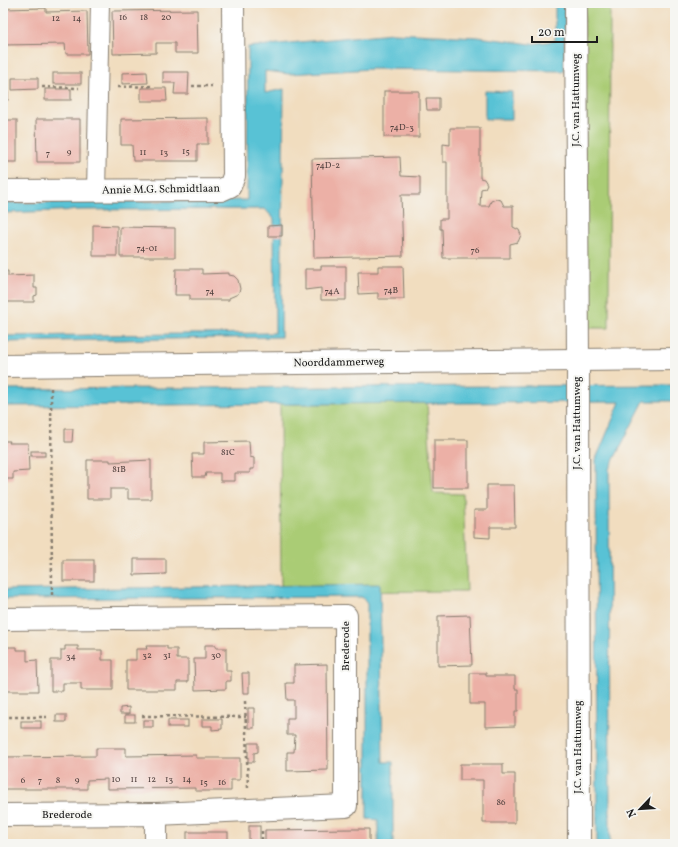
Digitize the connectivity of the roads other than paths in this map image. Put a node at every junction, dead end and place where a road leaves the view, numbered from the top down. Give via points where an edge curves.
1 (100, 3) edge
2 (233, 3) edge
3 (576, 3) edge
4 (3, 191) edge
5 (96, 191) junction
6 (675, 359) edge
7 (578, 360) junction
8 (3, 366) edge
9 (3, 619) edge
10 (156, 814) junction
11 (3, 815) edge
12 (156, 844) edge
13 (579, 844) edge

1 - 5 street
2 - 5 street, Annie M.G. Schmidtlaan via 234,176 230,186 221,190
3 - 7 street, J.C. van Hattumweg
4 - 5 street, Annie M.G. Schmidtlaan
6 - 7 street, Noorddammerweg
7 - 8 street, Noorddammerweg
7 - 13 street, J.C. van Hattumweg via 576,410
9 - 10 street, Brederode via 346,616 346,806
10 - 11 street, Brederode
10 - 12 street

